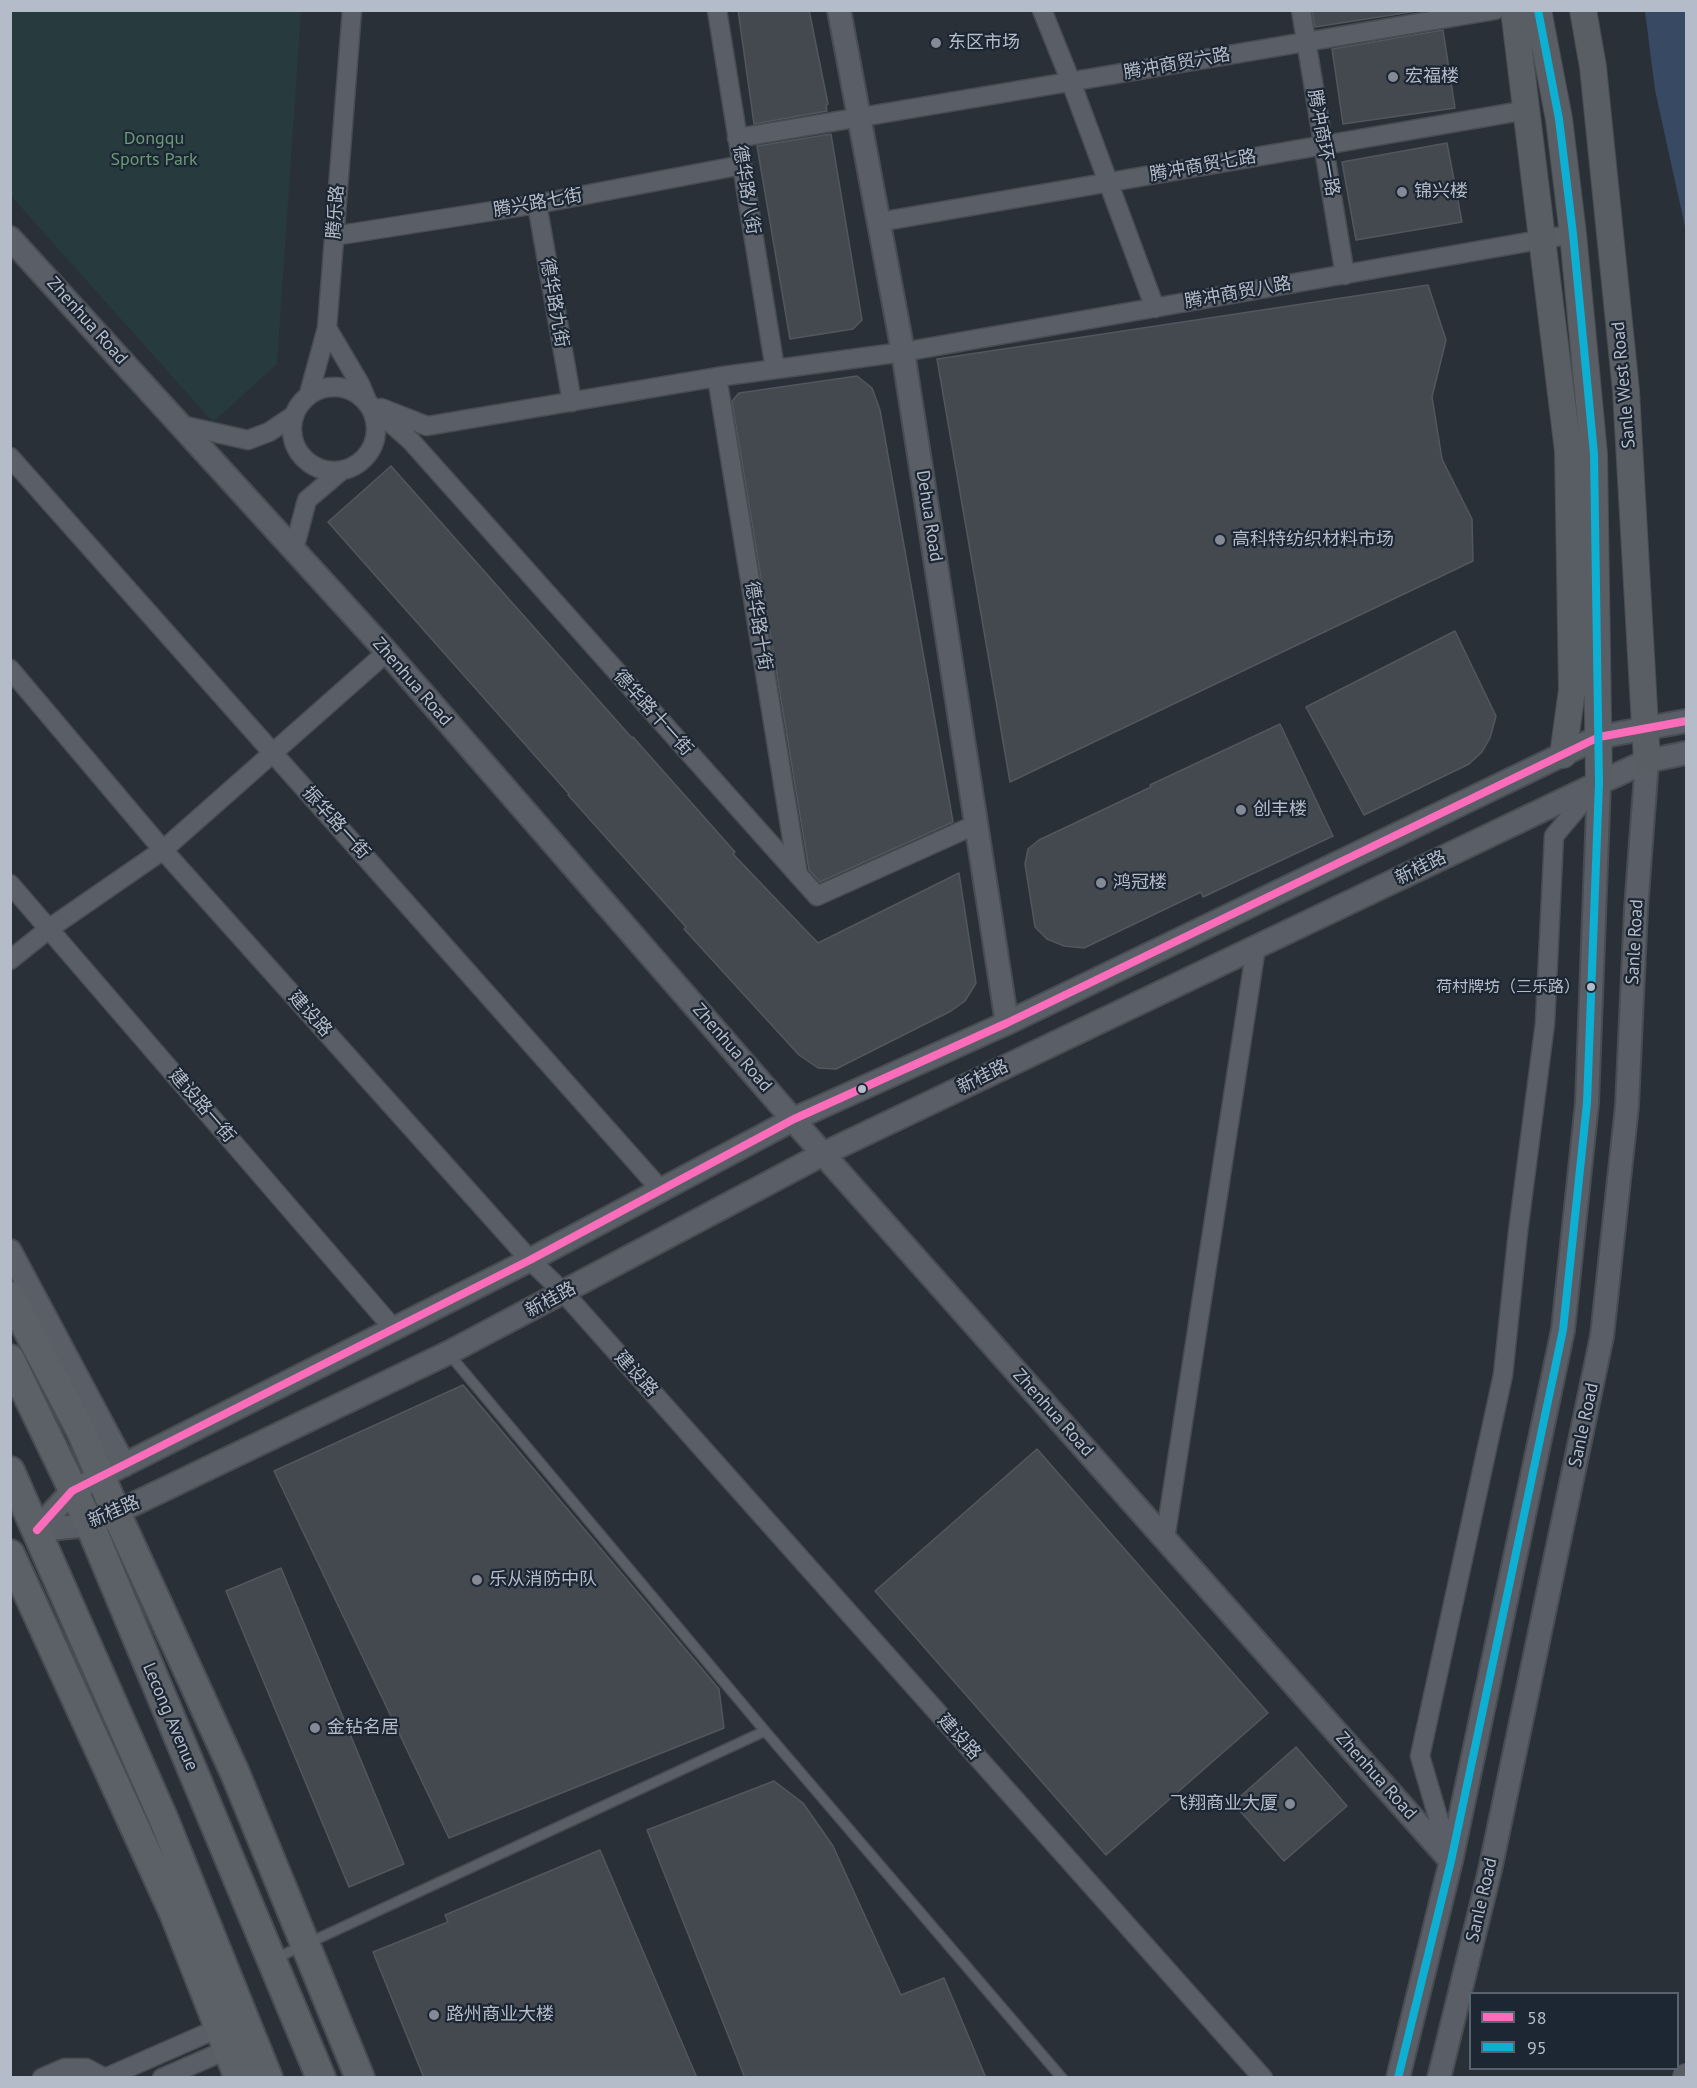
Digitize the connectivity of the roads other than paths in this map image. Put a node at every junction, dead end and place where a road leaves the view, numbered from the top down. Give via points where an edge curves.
1 (352, 10) edge
2 (717, 10) edge
3 (839, 10) edge
4 (1042, 10) edge
5 (1301, 10) edge
6 (1495, 10) edge
7 (1514, 10) edge
8 (1538, 10) edge
9 (1583, 10) edge
10 (1306, 42) junction
11 (1071, 82) junction
12 (1527, 110) junction
13 (859, 117) junction
14 (737, 138) junction
15 (1323, 145) junction
16 (742, 165) junction
17 (1108, 183) junction
18 (537, 204) junction
19 (879, 222) junction
20 (1573, 234) junction
21 (334, 236) junction
22 (10, 238) edge
23 (1543, 239) junction
24 (1345, 275) junction
25 (1155, 308) junction
26 (327, 328) junction
27 (903, 352) junction
28 (775, 369) junction
29 (717, 376) junction
30 (309, 394) junction
31 (572, 402) junction
32 (368, 403) junction
33 (293, 416) junction
34 (181, 425) junction
35 (10, 457) edge
36 (340, 471) junction
37 (294, 549) junction
38 (387, 652) junction
39 (10, 669) edge
40 (1686, 721) edge
41 (1647, 728) junction
42 (1599, 737) junction
43 (273, 753) junction
44 (1686, 753) edge
45 (1563, 754) junction
46 (1647, 760) junction
47 (1599, 783) junction
48 (977, 825) junction
49 (163, 850) junction
50 (798, 876) junction
51 (10, 884) edge
52 (50, 928) junction
53 (1256, 947) junction
54 (10, 960) edge
55 (1007, 1023) junction
56 (794, 1119) junction
57 (823, 1154) junction
58 (661, 1190) junction
59 (10, 1251) edge
60 (530, 1260) junction
61 (564, 1293) junction
62 (10, 1296) edge
63 (393, 1329) junction
64 (448, 1353) junction
65 (10, 1359) edge
66 (10, 1471) edge
67 (112, 1471) junction
68 (72, 1491) junction
69 (116, 1513) junction
70 (90, 1525) junction
71 (37, 1530) junction
72 (1165, 1539) junction
73 (10, 1554) edge
74 (765, 1731) junction
75 (1451, 1861) junction
76 (306, 1944) junction
77 (272, 1960) junction
78 (236, 2033) junction
79 (42, 2078) edge
80 (105, 2078) edge
81 (162, 2078) edge
82 (239, 2078) edge
83 (268, 2078) edge
84 (321, 2078) edge
85 (360, 2078) edge
86 (1062, 2078) edge
87 (1263, 2078) edge
88 (1398, 2078) edge
89 (1439, 2078) edge

1 - 21 street, 腾乐路
2 - 14 street, 德华路八街
3 - 13 street, Dehua Road
4 - 11 street
5 - 10 street, 腾冲商环一路
6 - 10 street, 腾冲商贸六路
7 - 12 main road
8 - 20 main road
9 - 41 main road, Sanle West Road via 1593,67 1626,391
10 - 11 street, 腾冲商贸六路
10 - 15 street, 腾冲商环一路
11 - 13 street, 腾冲商贸六路
11 - 17 street
12 - 15 street, 腾冲商贸七路
12 - 23 main road
13 - 14 street, 腾冲商贸六路
13 - 19 street, Dehua Road
14 - 16 street, 德华路八街
15 - 17 street, 腾冲商贸七路
15 - 24 street, 腾冲商环一路
16 - 18 street, 腾兴路七街
16 - 28 street, 德华路八街
17 - 19 street, 腾冲商贸七路
17 - 25 street
18 - 21 street, 腾兴路七街
18 - 31 street, 德华路九街
19 - 27 street, Dehua Road
20 - 23 street, 腾冲商贸八路
20 - 42 main road via 1594,454
21 - 26 street, 腾乐路
22 - 34 street, Zhenhua Road
23 - 24 street, 腾冲商贸八路
23 - 45 main road via 1568,451 1572,690
24 - 25 street, 腾冲商贸八路
25 - 27 street, 腾冲商贸八路
26 - 30 street, 腾乐路
26 - 32 street
27 - 28 street, 腾冲商贸八路
27 - 48 street, Dehua Road
28 - 29 street, 腾冲商贸八路
29 - 31 street, 腾冲商贸八路
29 - 50 street, 德华路十街
30 - 32 street via 333,386 346,388
30 - 33 street
31 - 32 street, 腾冲商贸八路 via 427,426
32 - 36 street via 377,430 374,445 366,457
32 - 50 street, 德华路十一街 via 411,441
33 - 34 street via 248,440
33 - 36 street via 294,442 301,455 312,465
34 - 37 street, Zhenhua Road
35 - 43 street, 振华路一街
36 - 37 street via 307,500
37 - 38 street, Zhenhua Road
38 - 43 street
38 - 56 street, Zhenhua Road
39 - 49 street, 建设路
40 - 41 street, 新桂路
41 - 42 street, 新桂路
41 - 46 main road, Sanle West Road
42 - 45 street, 新桂路
42 - 47 main road
43 - 49 street
43 - 58 street, 振华路一街
44 - 46 street, 新桂路
45 - 55 street, 新桂路
46 - 47 street, 新桂路
46 - 89 street, Sanle Road via 1628,1106 1602,1336 1490,1870
47 - 53 street, 新桂路
47 - 75 street via 1587,1103 1563,1330
47 - 75 street via 1554,836 1545,1023 1503,1375 1420,1756
48 - 50 street, 德华路十一街 via 817,896
48 - 55 street, Dehua Road
49 - 52 street
49 - 60 street, 建设路
51 - 52 street, 建设路一街
52 - 54 street
52 - 63 street, 建设路一街
53 - 57 street, 新桂路
53 - 72 street
55 - 56 street, 新桂路
56 - 57 street, Zhenhua Road
56 - 58 street, 新桂路
57 - 61 street, 新桂路
57 - 72 street, Zhenhua Road
58 - 60 street, 新桂路
59 - 67 street
60 - 61 street, 建设路
60 - 63 street, 新桂路
61 - 64 street, 新桂路
61 - 87 street, 建设路
62 - 67 main road via 81,1431
63 - 67 street, 新桂路
64 - 69 street, 新桂路
64 - 74 lane
65 - 68 main road, Lecong Avenue
66 - 71 main road
67 - 68 street, 新桂路
67 - 69 main road
68 - 70 main road, Lecong Avenue
68 - 71 street, 新桂路
69 - 70 street, 新桂路
69 - 76 main road via 235,1773
70 - 71 street, 新桂路
70 - 77 main road, Lecong Avenue
71 - 78 main road via 164,1820
72 - 75 street, Zhenhua Road
73 - 78 main road via 174,1913
74 - 76 lane
74 - 86 lane
75 - 88 street
76 - 77 lane
76 - 85 main road
77 - 84 main road, Lecong Avenue
78 - 80 street
78 - 81 street
78 - 82 main road
78 - 83 main road
79 - 80 street via 65,2068 86,2068

